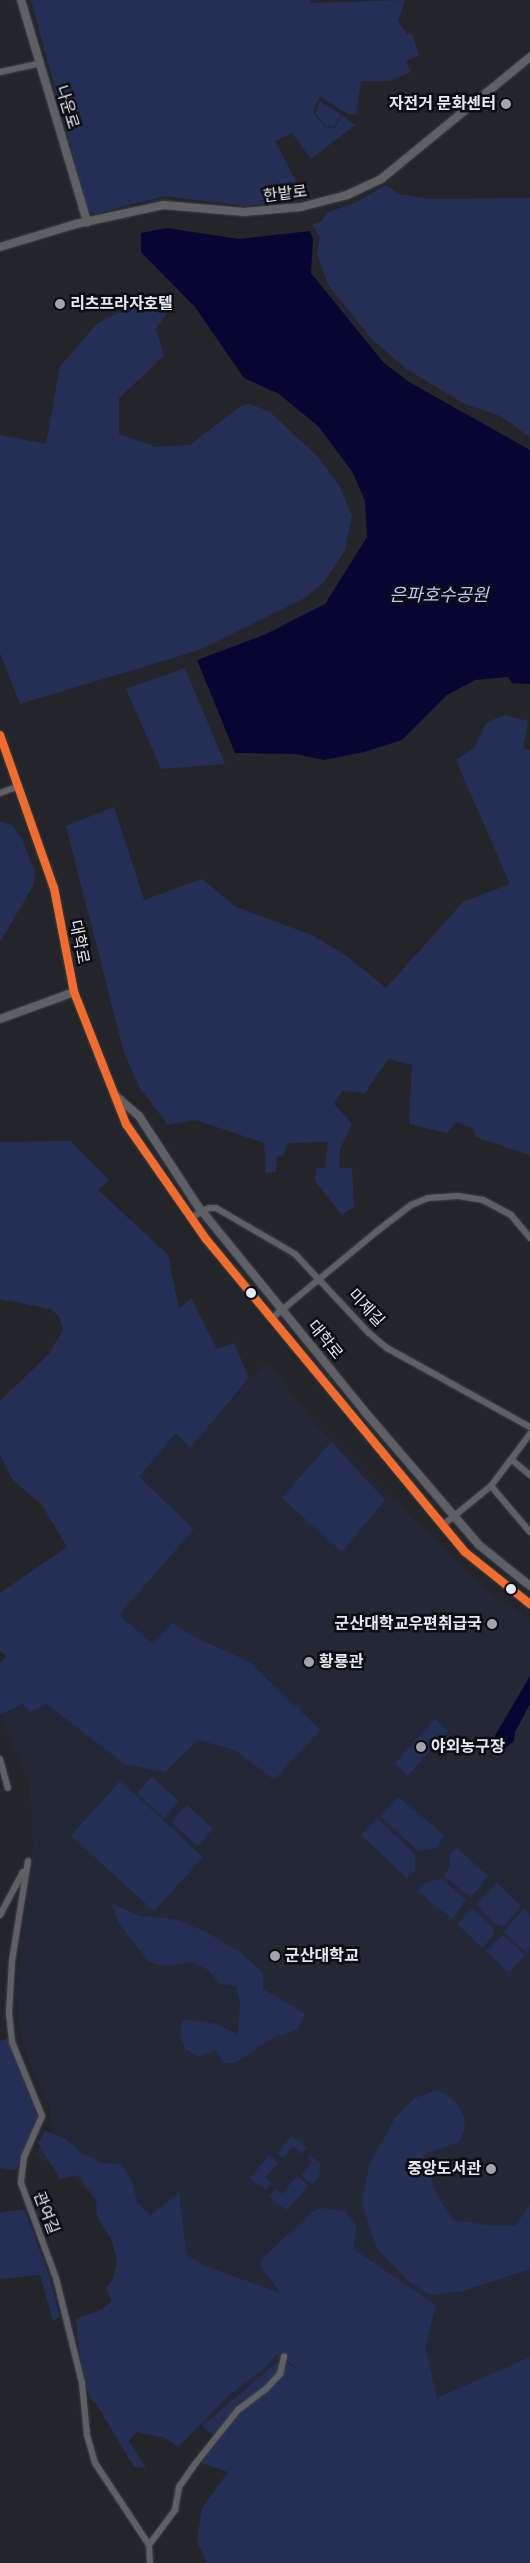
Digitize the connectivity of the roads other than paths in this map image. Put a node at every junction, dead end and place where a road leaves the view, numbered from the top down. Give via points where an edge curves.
1 (21, 0) edge
2 (530, 57) edge
3 (39, 64) junction
4 (0, 72) edge
5 (87, 222) junction
6 (0, 247) edge
7 (0, 736) edge
8 (19, 786) junction
9 (0, 793) edge
10 (74, 992) junction
11 (0, 1019) edge
12 (116, 1096) junction
13 (202, 1211) junction
14 (190, 1218) junction
15 (530, 1238) edge
16 (321, 1279) junction
17 (283, 1310) junction
18 (271, 1319) junction
19 (530, 1427) edge
20 (530, 1434) edge
21 (512, 1460) junction
22 (530, 1475) edge
23 (491, 1486) junction
24 (454, 1516) junction
25 (443, 1525) junction
26 (530, 1532) edge
27 (530, 1586) edge
28 (530, 1604) edge
29 (0, 1759) edge
30 (8, 1788) dead end
31 (0, 1915) edge
32 (284, 2356) dead end
33 (148, 2545) junction
34 (150, 2563) edge

1 - 3 street, 나운로
2 - 5 street, 한밭로 via 381,179 347,195 300,207 253,211 163,205
3 - 4 street
3 - 5 street, 나운로
5 - 6 street, 한밭로
7 - 8 street, 대학로
8 - 9 street
8 - 10 street, 대학로 via 54,888
10 - 11 street
10 - 12 street, 대학로 via 99,1061
12 - 13 street, 대학로 via 139,1116
12 - 14 street, 대학로 via 126,1124
13 - 14 street
13 - 16 street, 미제길 via 209,1208 225,1211 295,1254
13 - 17 street, 대학로
14 - 18 street, 대학로
15 - 16 street via 511,1215 483,1200 458,1196 428,1198 411,1205
16 - 17 street
16 - 19 street, 미제길 via 369,1333 387,1348
17 - 18 street
17 - 24 street, 대학로
18 - 25 street, 대학로
20 - 21 street
21 - 22 street
21 - 23 street
23 - 24 street
23 - 26 street
24 - 25 street
24 - 27 street, 대학로 via 494,1559
25 - 28 street, 대학로 via 484,1570
29 - 30 street
31 - 33 street, 관여길 via 28,1861 12,1961 9,2013 12,2042 42,2116 24,2157 21,2183 56,2278 82,2383 87,2435 95,2463
32 - 33 street via 280,2374 266,2390 238,2410 195,2464 179,2487 175,2510
33 - 34 street, 관여길

